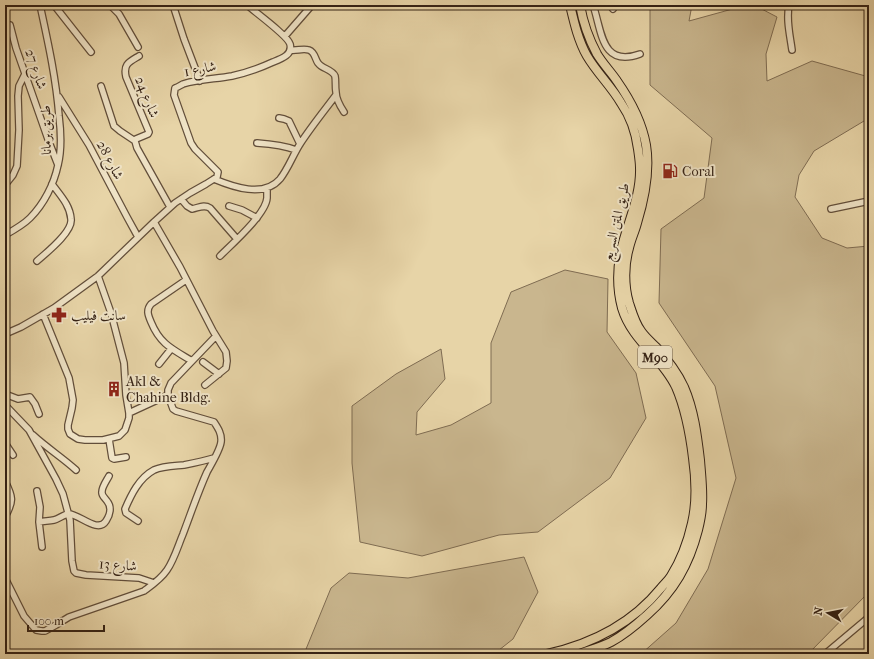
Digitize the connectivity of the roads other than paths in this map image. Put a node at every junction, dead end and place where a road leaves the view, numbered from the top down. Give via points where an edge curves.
1 (40, 5) edge
2 (54, 5) edge
3 (110, 5) edge
4 (173, 5) edge
5 (247, 5) edge
6 (312, 5) edge
7 (570, 5) edge
8 (580, 5) edge
9 (593, 5) edge
10 (789, 5) edge
11 (10, 25) dead end
12 (285, 36) junction
13 (138, 47) dead end
14 (290, 50) junction
15 (792, 50) dead end
16 (90, 52) dead end
17 (640, 54) dead end
18 (139, 56) dead end
19 (25, 74) junction
20 (200, 80) junction
21 (101, 86) dead end
22 (58, 95) junction
23 (336, 95) junction
24 (344, 112) dead end
25 (279, 118) dead end
26 (135, 141) junction
27 (257, 143) dead end
28 (300, 144) junction
29 (296, 150) junction
30 (58, 165) junction
31 (214, 179) junction
32 (52, 184) junction
33 (5, 185) edge
34 (266, 188) junction
35 (181, 199) junction
36 (869, 201) edge
37 (229, 206) dead end
38 (170, 208) junction
39 (831, 209) dead end
40 (257, 218) junction
41 (154, 222) junction
42 (5, 236) edge
43 (138, 237) junction
44 (237, 239) junction
45 (220, 256) dead end
46 (37, 261) dead end
47 (98, 276) junction
48 (186, 280) junction
49 (43, 314) junction
50 (5, 334) edge
51 (216, 336) junction
52 (171, 349) junction
53 (192, 361) junction
54 (203, 362) dead end
55 (159, 364) dead end
56 (219, 374) junction
57 (205, 385) dead end
58 (5, 394) edge
59 (168, 395) junction
60 (5, 406) edge
61 (130, 413) junction
62 (39, 414) dead end
63 (29, 430) junction
64 (109, 440) junction
65 (5, 443) edge
66 (13, 455) dead end
67 (126, 457) dead end
68 (214, 458) junction
69 (76, 470) dead end
70 (109, 476) dead end
71 (5, 481) edge
72 (37, 491) dead end
73 (69, 514) junction
74 (5, 517) edge
75 (138, 521) dead end
76 (39, 522) junction
77 (42, 547) dead end
78 (5, 578) edge
79 (154, 583) junction
80 (869, 617) edge
81 (547, 654) edge
82 (580, 654) edge
83 (826, 654) edge

1 - 22 street, طريق برمانا
2 - 16 street
3 - 13 street via 119,14
4 - 20 street
5 - 12 street
6 - 12 street
7 - 81 highway, طريق المتن السريع / M90 via 582,46 621,103 633,126 640,169 638,189 621,250 618,270 619,292 630,325 667,371 682,402 690,434 695,505 693,522 681,558 671,577 649,602 609,632 568,649
8 - 82 highway, طريق المتن السريع / M90 via 597,54 628,97 637,115 646,146 646,182 628,254 626,290 636,324 671,366 692,409 699,452 702,505 692,553 674,586 658,605 622,635
9 - 17 street via 602,37 610,52 622,58
10 - 15 street via 788,27
11 - 19 street, شارع 27
12 - 14 street
14 - 20 street, شارع 1 via 285,56 248,72
14 - 23 street via 312,52 320,66 333,74
18 - 26 street, شارع 24 via 128,63 125,71 149,132
19 - 30 street, شارع 27
19 - 33 street via 18,96 17,166
20 - 31 street, شارع 1 via 175,88 174,95 191,142 218,172
21 - 26 street via 114,126
22 - 30 street, طريق برمانا
22 - 43 street, شارع 28 via 89,145
23 - 24 street
23 - 28 street
25 - 28 street via 289,121
26 - 38 street
27 - 29 street via 287,146
28 - 29 street
29 - 34 street via 280,179
30 - 32 street, طريق برمانا
31 - 34 street via 245,189
31 - 35 street
32 - 42 street, طريق برمانا via 38,209 29,219
32 - 46 street via 66,202 72,220 56,244
34 - 40 street via 266,203
35 - 38 street
35 - 44 street via 192,209 204,206 210,208
36 - 39 street
37 - 40 street
38 - 41 street
40 - 44 street
41 - 43 street
41 - 48 street
43 - 47 street
44 - 45 street
47 - 49 street
47 - 61 street via 111,312 124,363
48 - 51 street
48 - 52 street via 151,304 147,312 153,328
49 - 50 street
49 - 64 street via 69,378 73,400 68,425 70,434 78,439
51 - 53 street
51 - 56 street via 227,357 226,368
52 - 53 street
52 - 55 street
53 - 59 street via 169,386
54 - 56 street
56 - 57 street
58 - 62 street via 18,399 30,397
59 - 61 street
59 - 68 street, شارع 13 via 176,411 214,422 217,426 221,441
60 - 63 street, شارع 13
61 - 64 street via 125,430
63 - 69 street
63 - 73 street, شارع 13 via 56,479
64 - 67 street via 112,458
65 - 66 street
68 - 75 street via 154,470 141,480 124,509
68 - 79 street, شارع 13 via 168,569
70 - 73 street via 102,488 103,497 110,508 105,522 99,526
71 - 74 street via 12,499
72 - 76 street
73 - 76 street via 55,520
73 - 79 street, شارع 13 via 72,567 76,573 131,576
76 - 77 street
78 - 79 street via 24,616 36,630 42,631 69,617 144,590
80 - 83 street

